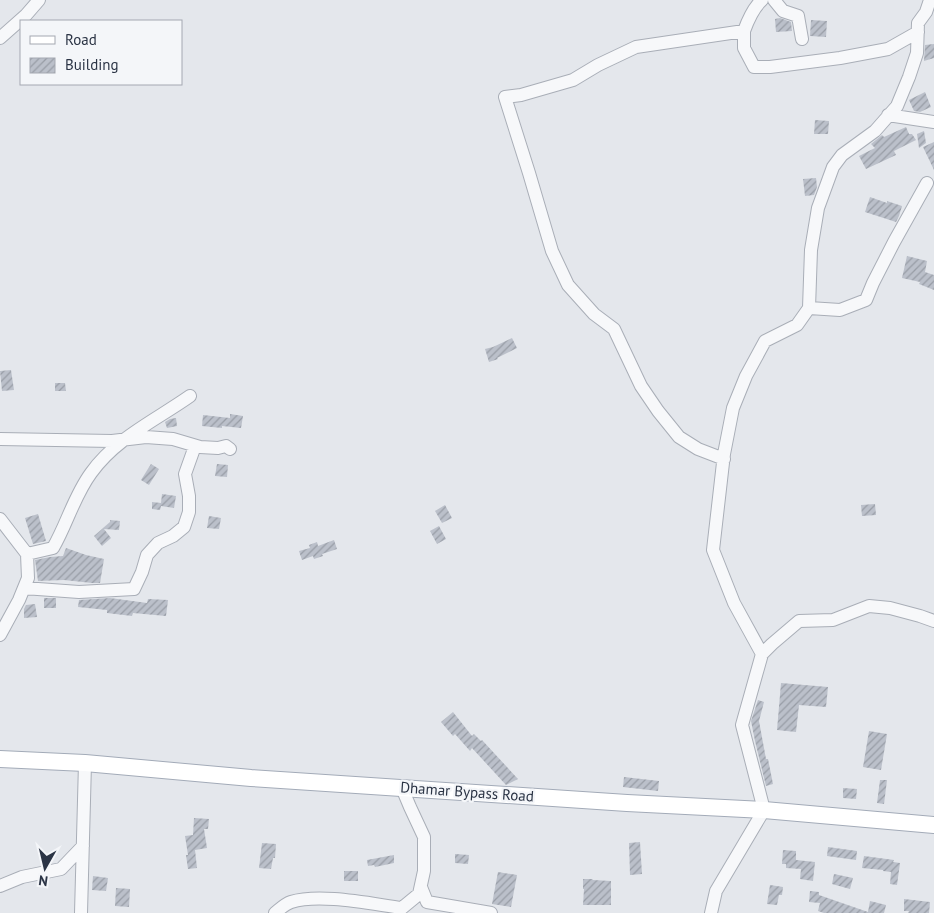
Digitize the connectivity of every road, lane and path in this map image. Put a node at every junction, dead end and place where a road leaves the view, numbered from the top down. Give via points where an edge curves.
1 (39, 0) edge
2 (762, 0) edge
3 (774, 0) edge
4 (930, 0) edge
5 (744, 31) junction
6 (918, 32) junction
7 (0, 38) edge
8 (802, 39) dead end
9 (888, 115) junction
10 (934, 122) edge
11 (927, 183) dead end
12 (809, 308) junction
13 (190, 396) dead end
14 (0, 439) edge
15 (123, 440) junction
16 (196, 446) junction
17 (230, 449) dead end
18 (724, 459) junction
19 (0, 518) edge
20 (27, 554) junction
21 (24, 588) junction
22 (934, 622) edge
23 (1, 632) edge
24 (762, 654) junction
25 (0, 759) edge
26 (85, 764) junction
27 (402, 788) junction
28 (764, 810) junction
29 (934, 825) edge
30 (82, 846) junction
31 (0, 887) edge
32 (420, 887) junction
33 (81, 913) edge
34 (275, 913) edge
35 (491, 913) edge
36 (711, 913) edge

1 - 7 street
2 - 5 street
3 - 8 street via 783,10 798,16
4 - 6 street via 918,23
5 - 6 street via 744,48 754,67 840,58 888,48
5 - 18 street via 636,47 573,80 521,96 505,97 552,251 568,285 594,314 614,329 641,386 679,437
6 - 9 street via 917,53 909,77 897,106
9 - 10 street
9 - 12 street via 875,131 842,155 833,167 818,208
11 - 12 street via 866,300 840,310
12 - 18 street via 797,326 765,341 733,408
13 - 15 street
14 - 15 street
15 - 16 street via 146,437 173,439
15 - 20 street via 106,453 90,473 53,548
16 - 17 street via 226,446
16 - 21 street via 184,474 189,512 184,527 158,543 147,555 134,589 79,592
18 - 24 street via 713,550 734,603
19 - 20 street
20 - 21 street via 28,578
21 - 23 street
22 - 24 street via 890,608 869,606 833,620 799,621
24 - 28 street via 742,724
25 - 26 main road, Dhamar Bypass Road
26 - 27 main road, Dhamar Bypass Road
26 - 30 street
27 - 28 main road, Dhamar Bypass Road
27 - 32 street via 424,838 424,871
28 - 29 main road, Dhamar Bypass Road
28 - 36 street via 716,892
30 - 31 street via 60,869 22,877
30 - 33 street
32 - 34 street via 419,894 402,908 310,899 289,903
32 - 35 street via 427,902

